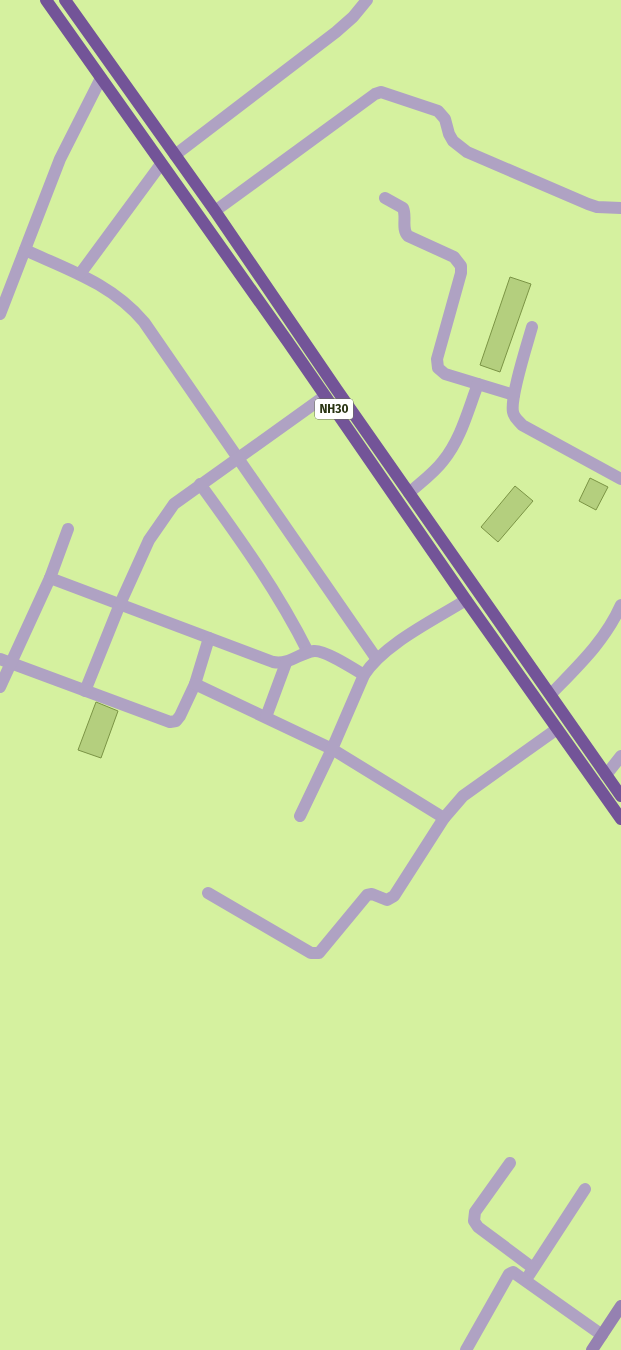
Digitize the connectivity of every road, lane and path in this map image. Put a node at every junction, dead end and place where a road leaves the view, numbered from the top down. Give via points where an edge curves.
1 (46, 0) edge
2 (65, 0) edge
3 (367, 0) edge
4 (101, 78) junction
5 (175, 155) junction
6 (161, 164) junction
7 (385, 198) dead end
8 (621, 208) edge
9 (215, 211) junction
10 (25, 250) junction
11 (80, 274) junction
12 (0, 314) edge
13 (532, 327) dead end
14 (478, 384) junction
15 (514, 395) junction
16 (325, 396) junction
17 (239, 458) junction
18 (621, 479) edge
19 (200, 484) junction
20 (409, 494) junction
21 (68, 529) dead end
22 (50, 578) junction
23 (466, 600) junction
24 (120, 604) junction
25 (621, 605) edge
26 (209, 638) junction
27 (308, 652) junction
28 (376, 658) junction
29 (5, 661) edge
30 (286, 663) junction
31 (364, 675) junction
32 (195, 684) junction
33 (0, 687) edge
34 (85, 691) junction
35 (551, 694) junction
36 (266, 717) junction
37 (557, 729) junction
38 (332, 749) junction
39 (621, 756) edge
40 (606, 775) junction
41 (621, 796) edge
42 (300, 816) dead end
43 (444, 818) junction
44 (621, 819) edge
45 (208, 893) dead end
46 (510, 1163) dead end
47 (585, 1189) dead end
48 (533, 1268) junction
49 (527, 1280) junction
50 (621, 1306) edge
51 (602, 1335) junction
52 (466, 1350) edge
53 (592, 1350) edge

1 - 4 highway, NH30
2 - 5 highway, NH30
3 - 5 street via 336,32
4 - 6 highway, NH30
4 - 10 street via 60,159
5 - 9 highway, NH30
6 - 11 street
6 - 16 highway, NH30
7 - 14 street via 403,208 405,232 408,236 454,256 460,262 461,272 437,364 440,371 445,374
8 - 9 street via 588,204 467,152 453,141 445,119 438,111 381,92
9 - 20 highway, NH30
10 - 11 street
10 - 12 street
11 - 17 street via 116,295 132,308
13 - 15 street
14 - 15 street
14 - 20 street via 463,426 443,462
15 - 18 street via 513,414 522,425
16 - 17 street
16 - 23 highway, NH30
17 - 19 street
17 - 28 street
19 - 24 street via 174,504 160,522
19 - 27 street via 261,568 290,615
20 - 35 highway, NH30
21 - 22 street
22 - 24 street
22 - 29 street
23 - 28 street
23 - 37 highway, NH30
24 - 26 street
24 - 34 street
25 - 35 street via 596,646
26 - 30 street via 273,662
26 - 32 street
27 - 30 street
27 - 31 street via 322,653
28 - 31 street
29 - 33 street
29 - 34 street
30 - 36 street
31 - 38 street
32 - 34 street via 180,716 176,721 170,722
32 - 36 street
35 - 40 highway, NH30
36 - 38 street
37 - 43 street via 473,787
37 - 44 highway, NH30
38 - 42 street
38 - 43 street
39 - 40 street
40 - 41 highway, NH30
43 - 45 street via 394,896 387,900 372,894 367,895 320,953 311,953
46 - 48 street via 475,1212 474,1221 478,1227
47 - 48 street
48 - 49 street
49 - 51 street
49 - 52 street via 515,1272 509,1274
50 - 51 street
51 - 53 street

